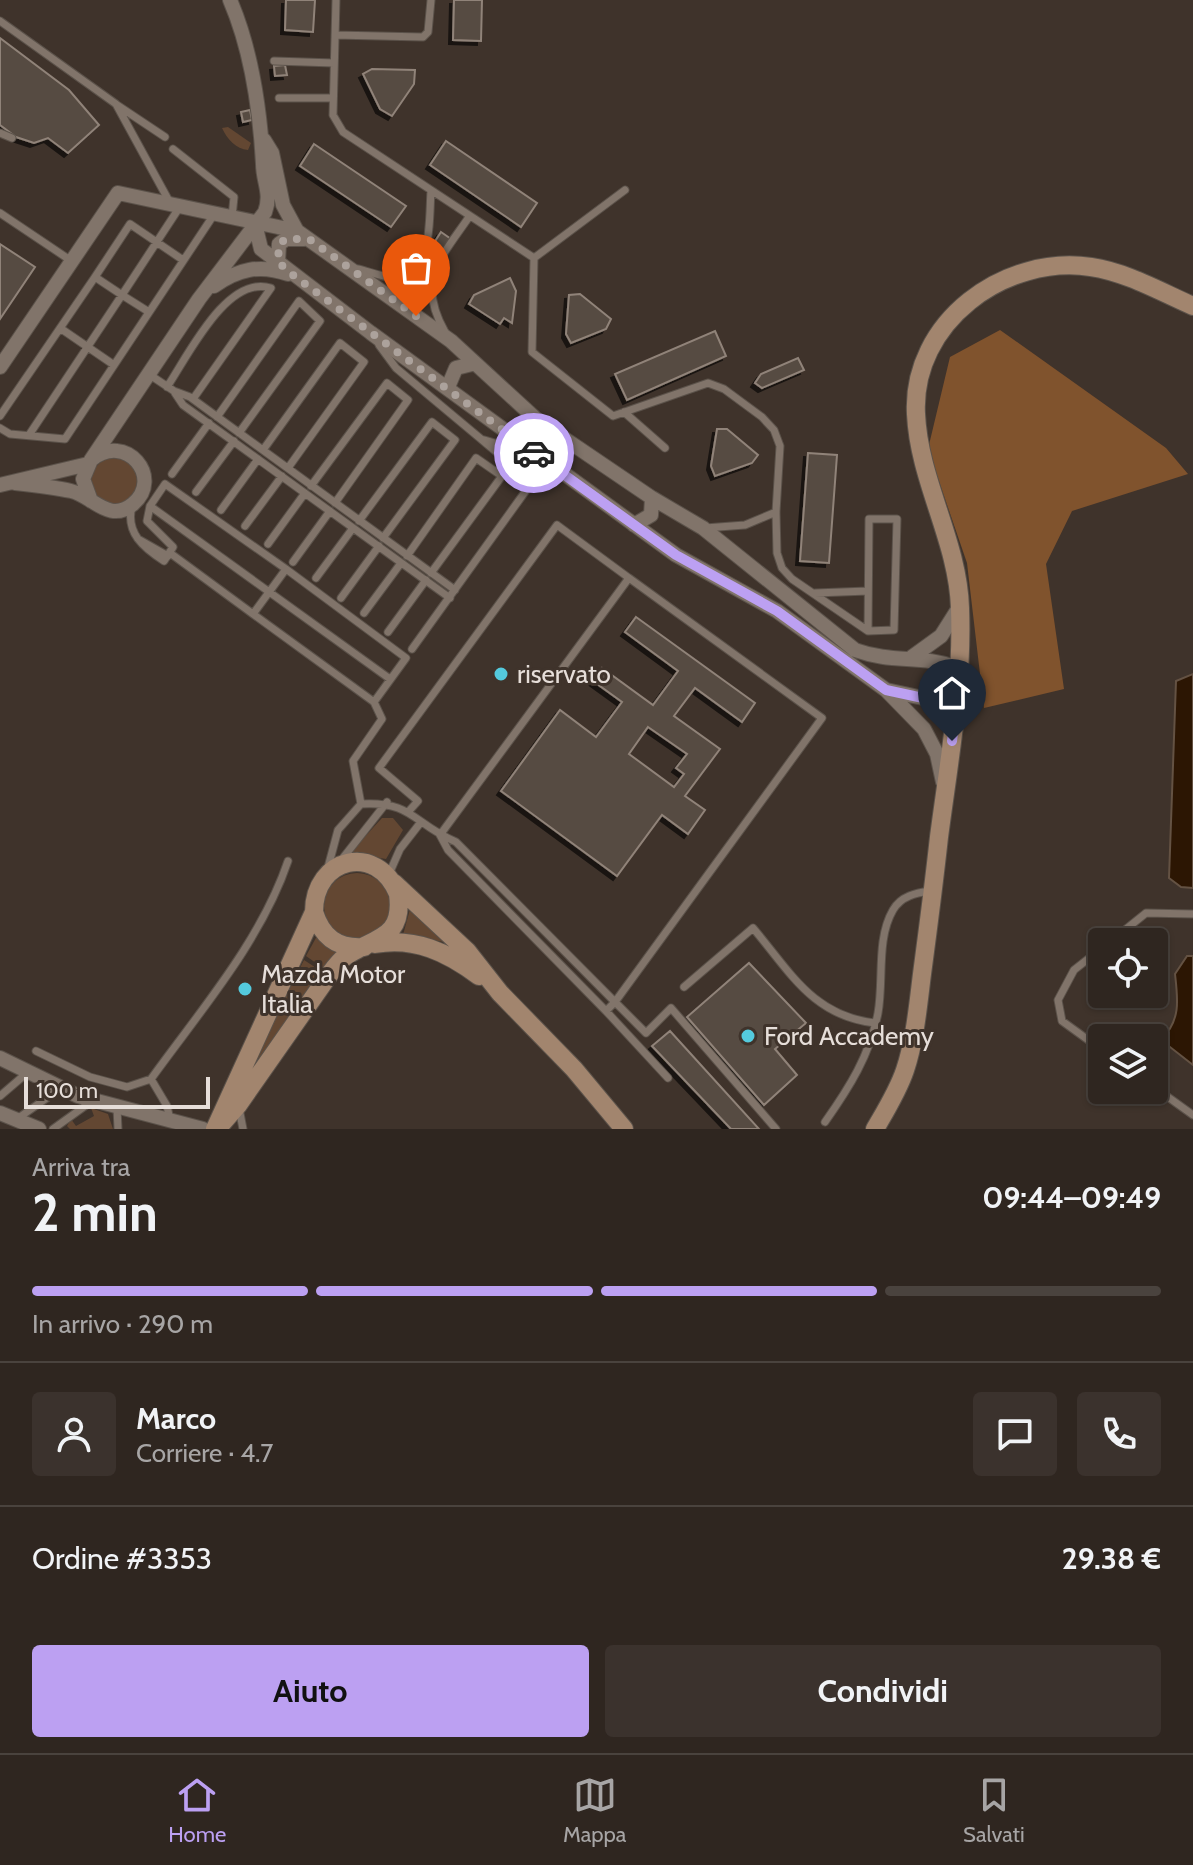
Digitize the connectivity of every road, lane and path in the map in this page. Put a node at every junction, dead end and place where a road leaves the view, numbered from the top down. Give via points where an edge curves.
1 (230, 0) edge
2 (336, 0) edge
3 (431, 0) edge
4 (0, 21) edge
5 (335, 35) junction
6 (274, 61) dead end
7 (334, 63) junction
8 (279, 98) dead end
9 (333, 98) junction
10 (116, 104) junction
11 (0, 133) edge
12 (165, 137) dead end
13 (12, 138) dead end
14 (264, 140) junction
15 (173, 149) dead end
16 (625, 190) dead end
17 (431, 191) junction
18 (176, 202) junction
19 (215, 212) junction
20 (0, 213) edge
21 (232, 217) junction
22 (469, 217) junction
23 (255, 224) junction
24 (303, 235) junction
25 (157, 242) junction
26 (534, 258) junction
27 (70, 260) junction
28 (183, 260) junction
29 (278, 262) junction
30 (353, 268) junction
31 (293, 275) junction
32 (95, 277) junction
33 (122, 295) junction
34 (199, 299) junction
35 (1193, 306) edge
36 (149, 312) junction
37 (60, 328) junction
38 (371, 333) junction
39 (451, 341) junction
40 (88, 346) junction
41 (472, 364) junction
42 (114, 365) junction
43 (0, 367) edge
44 (148, 373) junction
45 (448, 387) junction
46 (170, 389) junction
47 (193, 399) junction
48 (624, 412) junction
49 (120, 414) junction
50 (0, 416) edge
51 (217, 417) junction
52 (209, 423) junction
53 (0, 428) edge
54 (239, 433) junction
55 (29, 435) junction
56 (481, 439) junction
57 (234, 441) junction
58 (665, 448) dead end
59 (263, 450) junction
60 (131, 455) junction
61 (536, 455) junction
62 (258, 459) junction
63 (89, 462) junction
64 (288, 468) junction
65 (172, 474) dead end
66 (282, 476) junction
67 (8, 484) edge
68 (311, 486) junction
69 (196, 492) dead end
70 (305, 493) junction
71 (652, 498) junction
72 (91, 501) junction
73 (335, 503) junction
74 (133, 504) junction
75 (150, 506) junction
76 (221, 510) dead end
77 (330, 511) junction
78 (776, 512) junction
79 (359, 521) junction
80 (634, 525) junction
81 (245, 526) dead end
82 (353, 528) junction
83 (703, 528) junction
84 (383, 538) junction
85 (268, 544) dead end
86 (379, 546) junction
87 (169, 554) junction
88 (404, 559) junction
89 (293, 562) dead end
90 (286, 569) junction
91 (428, 576) junction
92 (316, 578) dead end
93 (629, 578) junction
94 (868, 591) junction
95 (269, 592) junction
96 (813, 593) junction
97 (452, 594) junction
98 (341, 598) dead end
99 (960, 606) junction
100 (364, 613) dead end
101 (253, 614) junction
102 (868, 631) junction
103 (388, 632) dead end
104 (412, 649) dead end
105 (908, 659) junction
106 (958, 668) junction
107 (390, 679) junction
108 (886, 690) junction
109 (958, 696) junction
110 (374, 702) junction
111 (945, 792) junction
112 (387, 802) junction
113 (361, 804) junction
114 (409, 811) junction
115 (421, 822) junction
116 (440, 835) junction
117 (288, 861) dead end
118 (331, 871) junction
119 (391, 880) junction
120 (932, 891) junction
121 (314, 912) junction
122 (1193, 914) edge
123 (1127, 928) edge
124 (369, 946) junction
125 (1088, 959) edge
126 (684, 987) dead end
127 (500, 993) junction
128 (615, 1002) junction
129 (606, 1011) junction
130 (875, 1023) junction
131 (1088, 1040) edge
132 (36, 1051) dead end
133 (1, 1061) edge
134 (28, 1072) junction
135 (668, 1078) dead end
136 (151, 1079) junction
137 (61, 1088) junction
138 (0, 1096) edge
139 (1168, 1097) edge
140 (92, 1101) junction
141 (238, 1105) junction
142 (117, 1108) junction
143 (1193, 1115) edge
144 (8, 1119) edge
145 (170, 1120) junction
146 (147, 1122) edge
147 (825, 1122) dead end
148 (39, 1129) edge
149 (53, 1129) edge
150 (118, 1129) edge
151 (203, 1129) edge
152 (216, 1129) edge
153 (243, 1129) edge
154 (624, 1129) edge
155 (776, 1129) edge
156 (875, 1129) edge

1 - 14 street via 255,85
2 - 5 lane
3 - 5 lane via 423,37
4 - 10 lane
5 - 7 lane
6 - 7 lane
7 - 9 lane
8 - 9 lane
9 - 17 lane via 333,115 343,132
10 - 12 lane
10 - 18 lane
11 - 13 lane
14 - 23 street via 262,168 269,200
14 - 24 street via 272,153 283,205
15 - 21 lane via 234,197
16 - 26 lane
17 - 22 lane
17 - 30 lane via 426,242 412,272 399,278
18 - 19 street
18 - 25 lane
18 - 27 street via 118,193
19 - 21 street
19 - 28 lane
20 - 27 lane
21 - 23 street
22 - 26 lane
22 - 39 lane via 431,274 433,310
23 - 24 street
23 - 29 street via 261,249
23 - 34 street
24 - 29 street via 279,244
24 - 30 street
25 - 28 lane
25 - 32 lane via 130,224
25 - 33 lane
26 - 48 lane via 532,352 613,416
27 - 43 street
28 - 36 lane
29 - 31 street
30 - 39 street
31 - 34 street via 272,268 241,270
31 - 38 street
32 - 33 lane
32 - 37 lane
33 - 36 lane
33 - 40 lane
34 - 44 street
35 - 99 street via 1106,270 1053,267 992,284 948,322 922,369 916,413
36 - 42 lane
37 - 40 lane
37 - 50 lane
38 - 45 street
38 - 56 lane via 396,368
39 - 41 street
40 - 42 lane
40 - 55 lane
41 - 45 street via 456,368
41 - 71 street via 537,420
42 - 55 lane via 65,439
44 - 46 lane
44 - 49 street
45 - 61 street
46 - 47 lane
46 - 47 lane via 230,298 252,286 271,288
46 - 52 lane
47 - 51 lane
48 - 58 lane
48 - 78 lane via 708,383 724,389 774,430 781,454
49 - 60 street via 120,434
49 - 63 street
51 - 54 lane
51 - 54 lane via 299,301 320,321
52 - 57 lane
52 - 65 lane
53 - 55 lane
54 - 59 lane
56 - 61 lane
56 - 97 lane via 530,485
57 - 62 lane
57 - 69 lane
59 - 64 lane
59 - 64 lane via 340,343 364,362
60 - 63 street via 114,450
60 - 74 street via 144,476
61 - 80 street
62 - 66 lane
62 - 76 lane
63 - 67 street
63 - 72 street via 83,484
64 - 68 lane
66 - 70 lane
66 - 81 lane
67 - 72 street via 73,491
68 - 73 lane
68 - 73 lane via 387,383 408,400
70 - 77 lane
70 - 85 lane
71 - 80 street via 651,515
71 - 83 street
72 - 74 street via 111,511
73 - 79 lane
74 - 87 lane via 131,525 138,539
75 - 87 lane via 149,525
75 - 90 lane via 165,484
75 - 95 lane
77 - 82 lane
77 - 89 lane
78 - 83 lane via 745,525
78 - 96 lane via 778,561 786,574
79 - 84 lane
79 - 84 lane via 432,422 455,440
80 - 108 street via 676,555 777,611
82 - 86 lane
82 - 92 lane
83 - 105 street via 855,650 881,660
84 - 88 lane
86 - 88 lane
86 - 98 lane
87 - 101 lane
88 - 91 lane
88 - 91 lane via 476,458 502,476
88 - 100 lane
90 - 95 lane
90 - 107 lane via 406,658
91 - 97 lane
91 - 103 lane
93 - 114 lane via 557,525 379,768 418,801
93 - 116 lane
93 - 128 lane via 822,718
94 - 96 lane
94 - 102 lane
94 - 102 lane via 869,519 897,519 894,630
95 - 101 lane
95 - 107 lane
96 - 102 lane
97 - 104 lane
99 - 105 street via 941,636
99 - 106 street
101 - 110 lane
105 - 106 street via 932,658
106 - 109 street
107 - 110 lane
108 - 109 street via 923,698
108 - 111 street via 924,729 937,754
109 - 111 street
110 - 113 lane via 382,719 353,761
111 - 120 street
112 - 113 lane
112 - 114 lane
112 - 118 lane
113 - 118 lane via 338,830
114 - 115 lane
115 - 116 lane
115 - 119 lane via 400,849
116 - 128 lane via 456,842
116 - 129 lane via 448,850
117 - 136 lane via 281,884 232,967
118 - 119 street via 362,862
118 - 121 street via 315,891
119 - 124 street via 398,916 386,936
119 - 127 street via 467,951
120 - 130 lane via 902,899 893,909 884,934
120 - 156 street via 906,1068
121 - 124 street via 321,930 333,941
121 - 152 street
122 - 123 lane via 1146,913
124 - 127 street via 396,940 431,947
124 - 141 street via 344,957 329,975
125 - 131 lane via 1074,970 1058,1000 1062,1021
126 - 130 lane via 753,928 817,1004 852,1021
127 - 154 street
128 - 129 lane
128 - 155 lane via 646,1033 671,1008
129 - 135 lane
130 - 147 lane via 854,1080
132 - 136 lane via 90,1077 127,1087
133 - 134 street
134 - 137 street
134 - 138 lane
136 - 145 lane
137 - 140 street
137 - 144 lane
139 - 143 lane
140 - 142 street
140 - 149 lane
141 - 152 street
141 - 153 lane
142 - 146 street
142 - 150 lane
144 - 148 street
145 - 146 street
145 - 151 street

